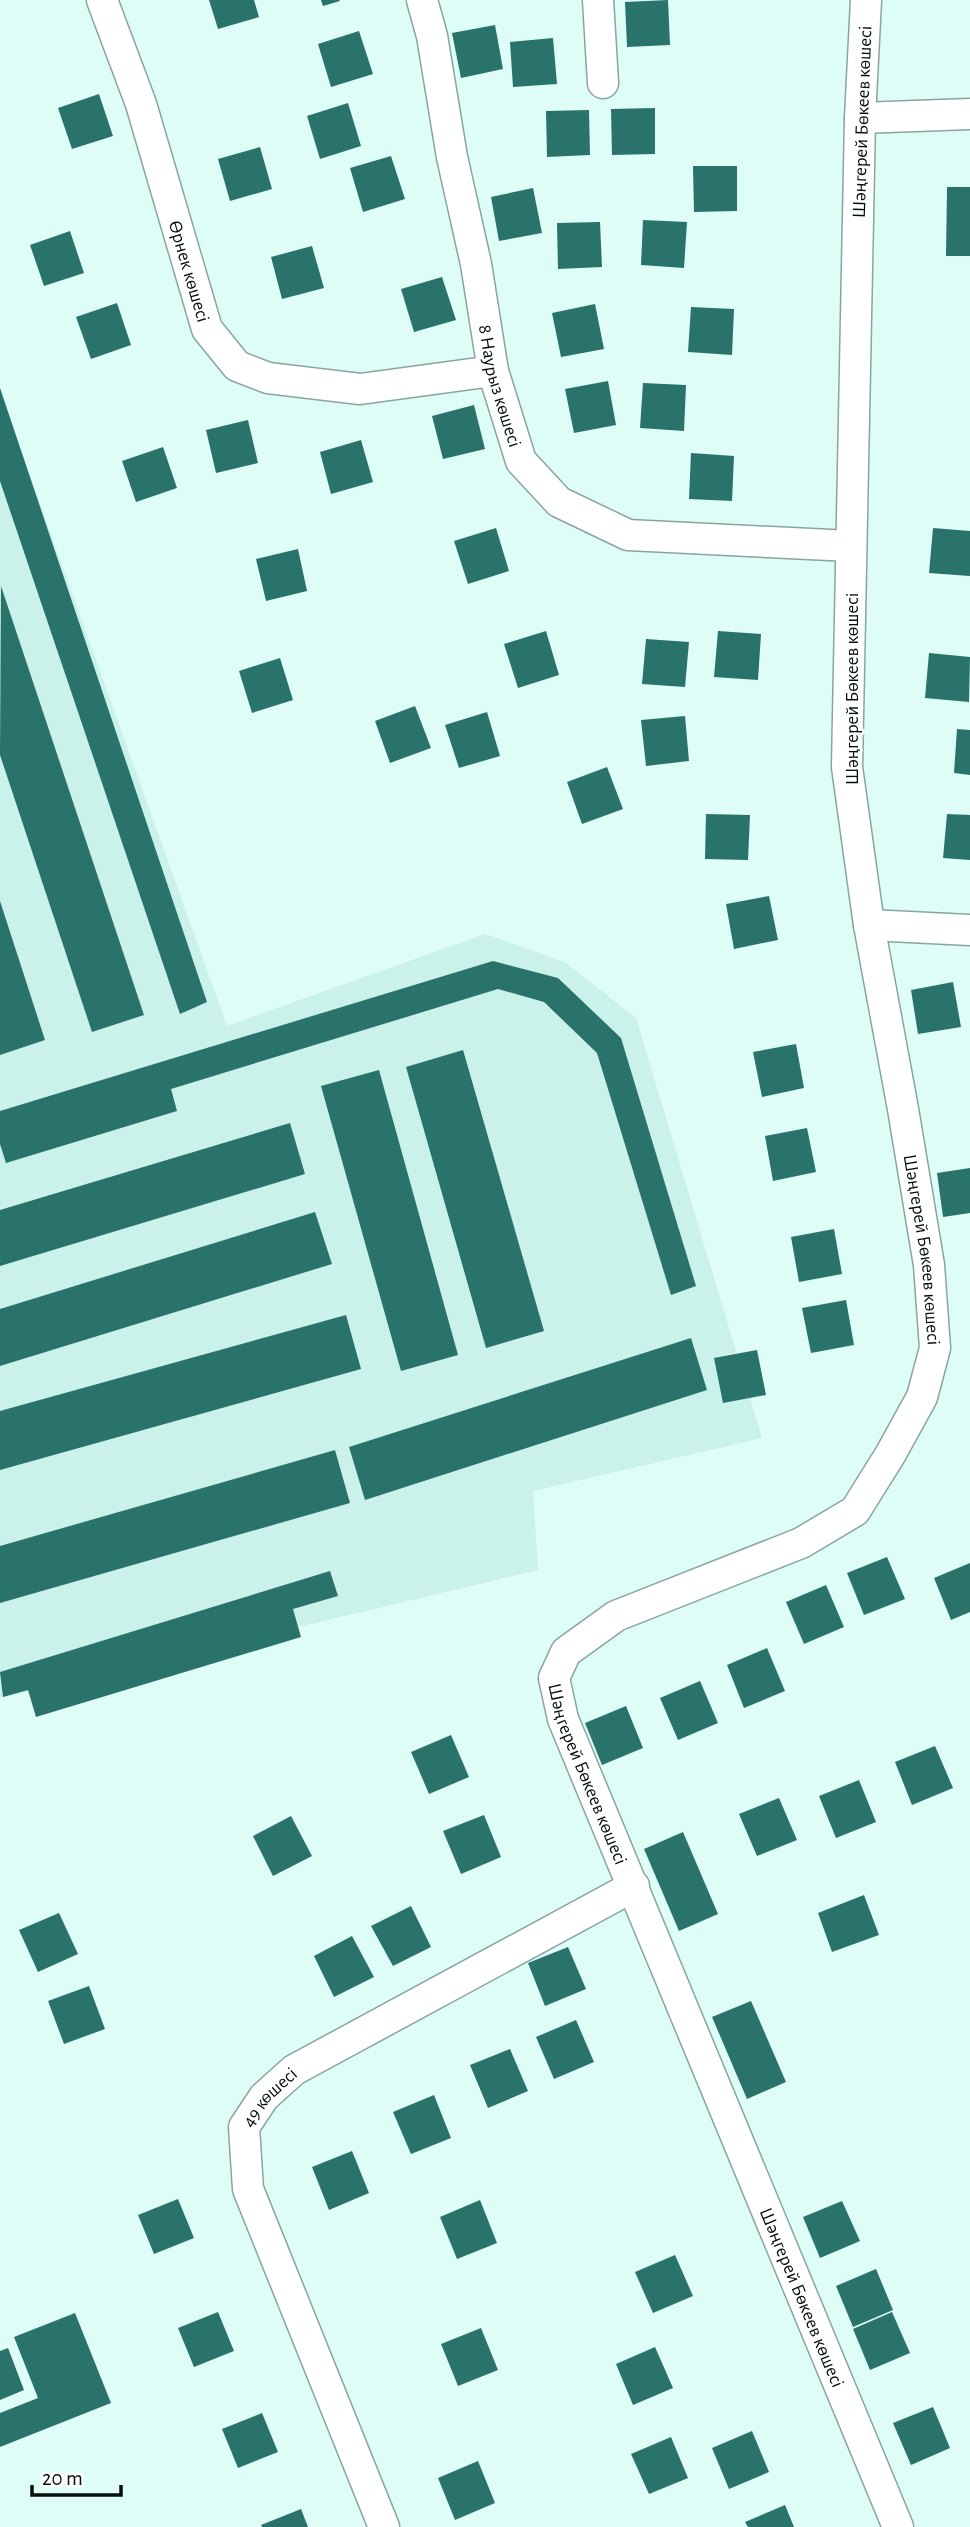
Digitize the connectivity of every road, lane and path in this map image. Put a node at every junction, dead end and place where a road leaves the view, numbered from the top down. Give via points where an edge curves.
1 (102, 0) edge
2 (422, 0) edge
3 (598, 0) edge
4 (866, 0) edge
5 (603, 83) dead end
6 (970, 114) edge
7 (860, 118) junction
8 (493, 371) junction
9 (851, 546) junction
10 (869, 925) junction
11 (970, 930) edge
12 (634, 1886) junction
13 (384, 2527) edge
14 (898, 2527) edge

1 - 8 street, Өрнек көшесі via 141,104 206,329 237,366 268,378 359,389
2 - 8 street, 8 Наурыз көшесі
3 - 5 street
4 - 7 street, Шәңгерей Бөкеев көшесі
6 - 7 street
7 - 9 street, Шәңгерей Бөкеев көшесі
8 - 9 street, 8 Наурыз көшесі via 521,461 559,502 628,535
9 - 10 street, Шәңгерей Бөкеев көшесі via 847,767
10 - 11 street
10 - 12 street, Шәңгерей Бөкеев көшесі via 929,1265 935,1348 922,1396 855,1511 801,1543 616,1616 566,1652 554,1678 563,1719
12 - 13 street, 49 көшесі via 293,2070 264,2097 244,2127 248,2189
12 - 14 street, Шәңгерей Бөкеев көшесі

